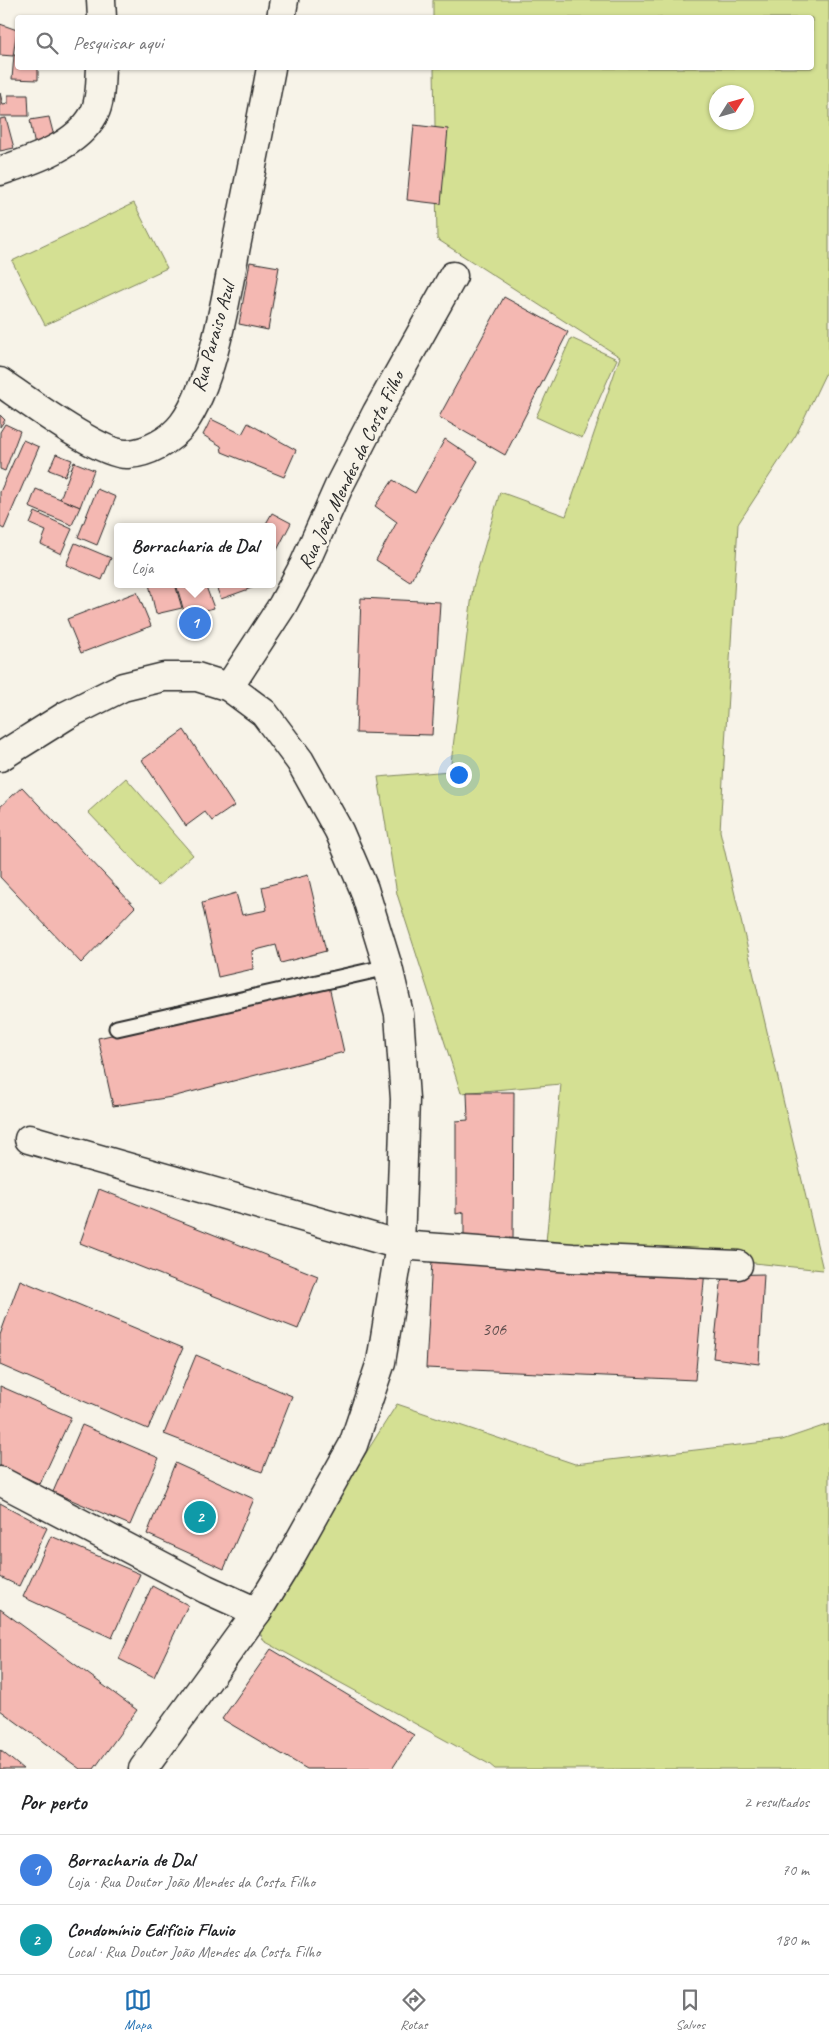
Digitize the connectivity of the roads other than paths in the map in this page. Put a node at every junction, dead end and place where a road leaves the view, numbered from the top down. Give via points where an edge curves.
1 (101, 0) edge
2 (284, 0) edge
3 (102, 15) edge
4 (282, 15) edge
5 (101, 70) edge
6 (271, 70) edge
7 (0, 171) edge
8 (453, 276) dead end
9 (0, 382) edge
10 (229, 687) junction
11 (0, 757) edge
12 (388, 967) junction
13 (117, 1028) dead end
14 (29, 1139) dead end
15 (400, 1245) junction
16 (738, 1265) dead end
17 (0, 1481) edge
18 (257, 1612) junction
19 (143, 1769) edge

1 - 3 street
2 - 4 street
5 - 7 street via 96,112 84,129 53,150
6 - 9 street, Rua Paraiso Azul via 226,301 206,373 197,398 182,424 167,440 150,449 127,454 106,450
8 - 10 street, Rua João Mendes da Costa Filho via 344,476 300,573
10 - 11 street via 197,677 164,677 123,687 67,715
10 - 12 street via 264,713 300,761 339,831 364,889
12 - 13 lane
12 - 15 street via 399,1014 406,1099
14 - 15 street
15 - 16 street via 573,1258
15 - 18 street via 381,1362 353,1445
17 - 18 street via 206,1589
18 - 19 street

